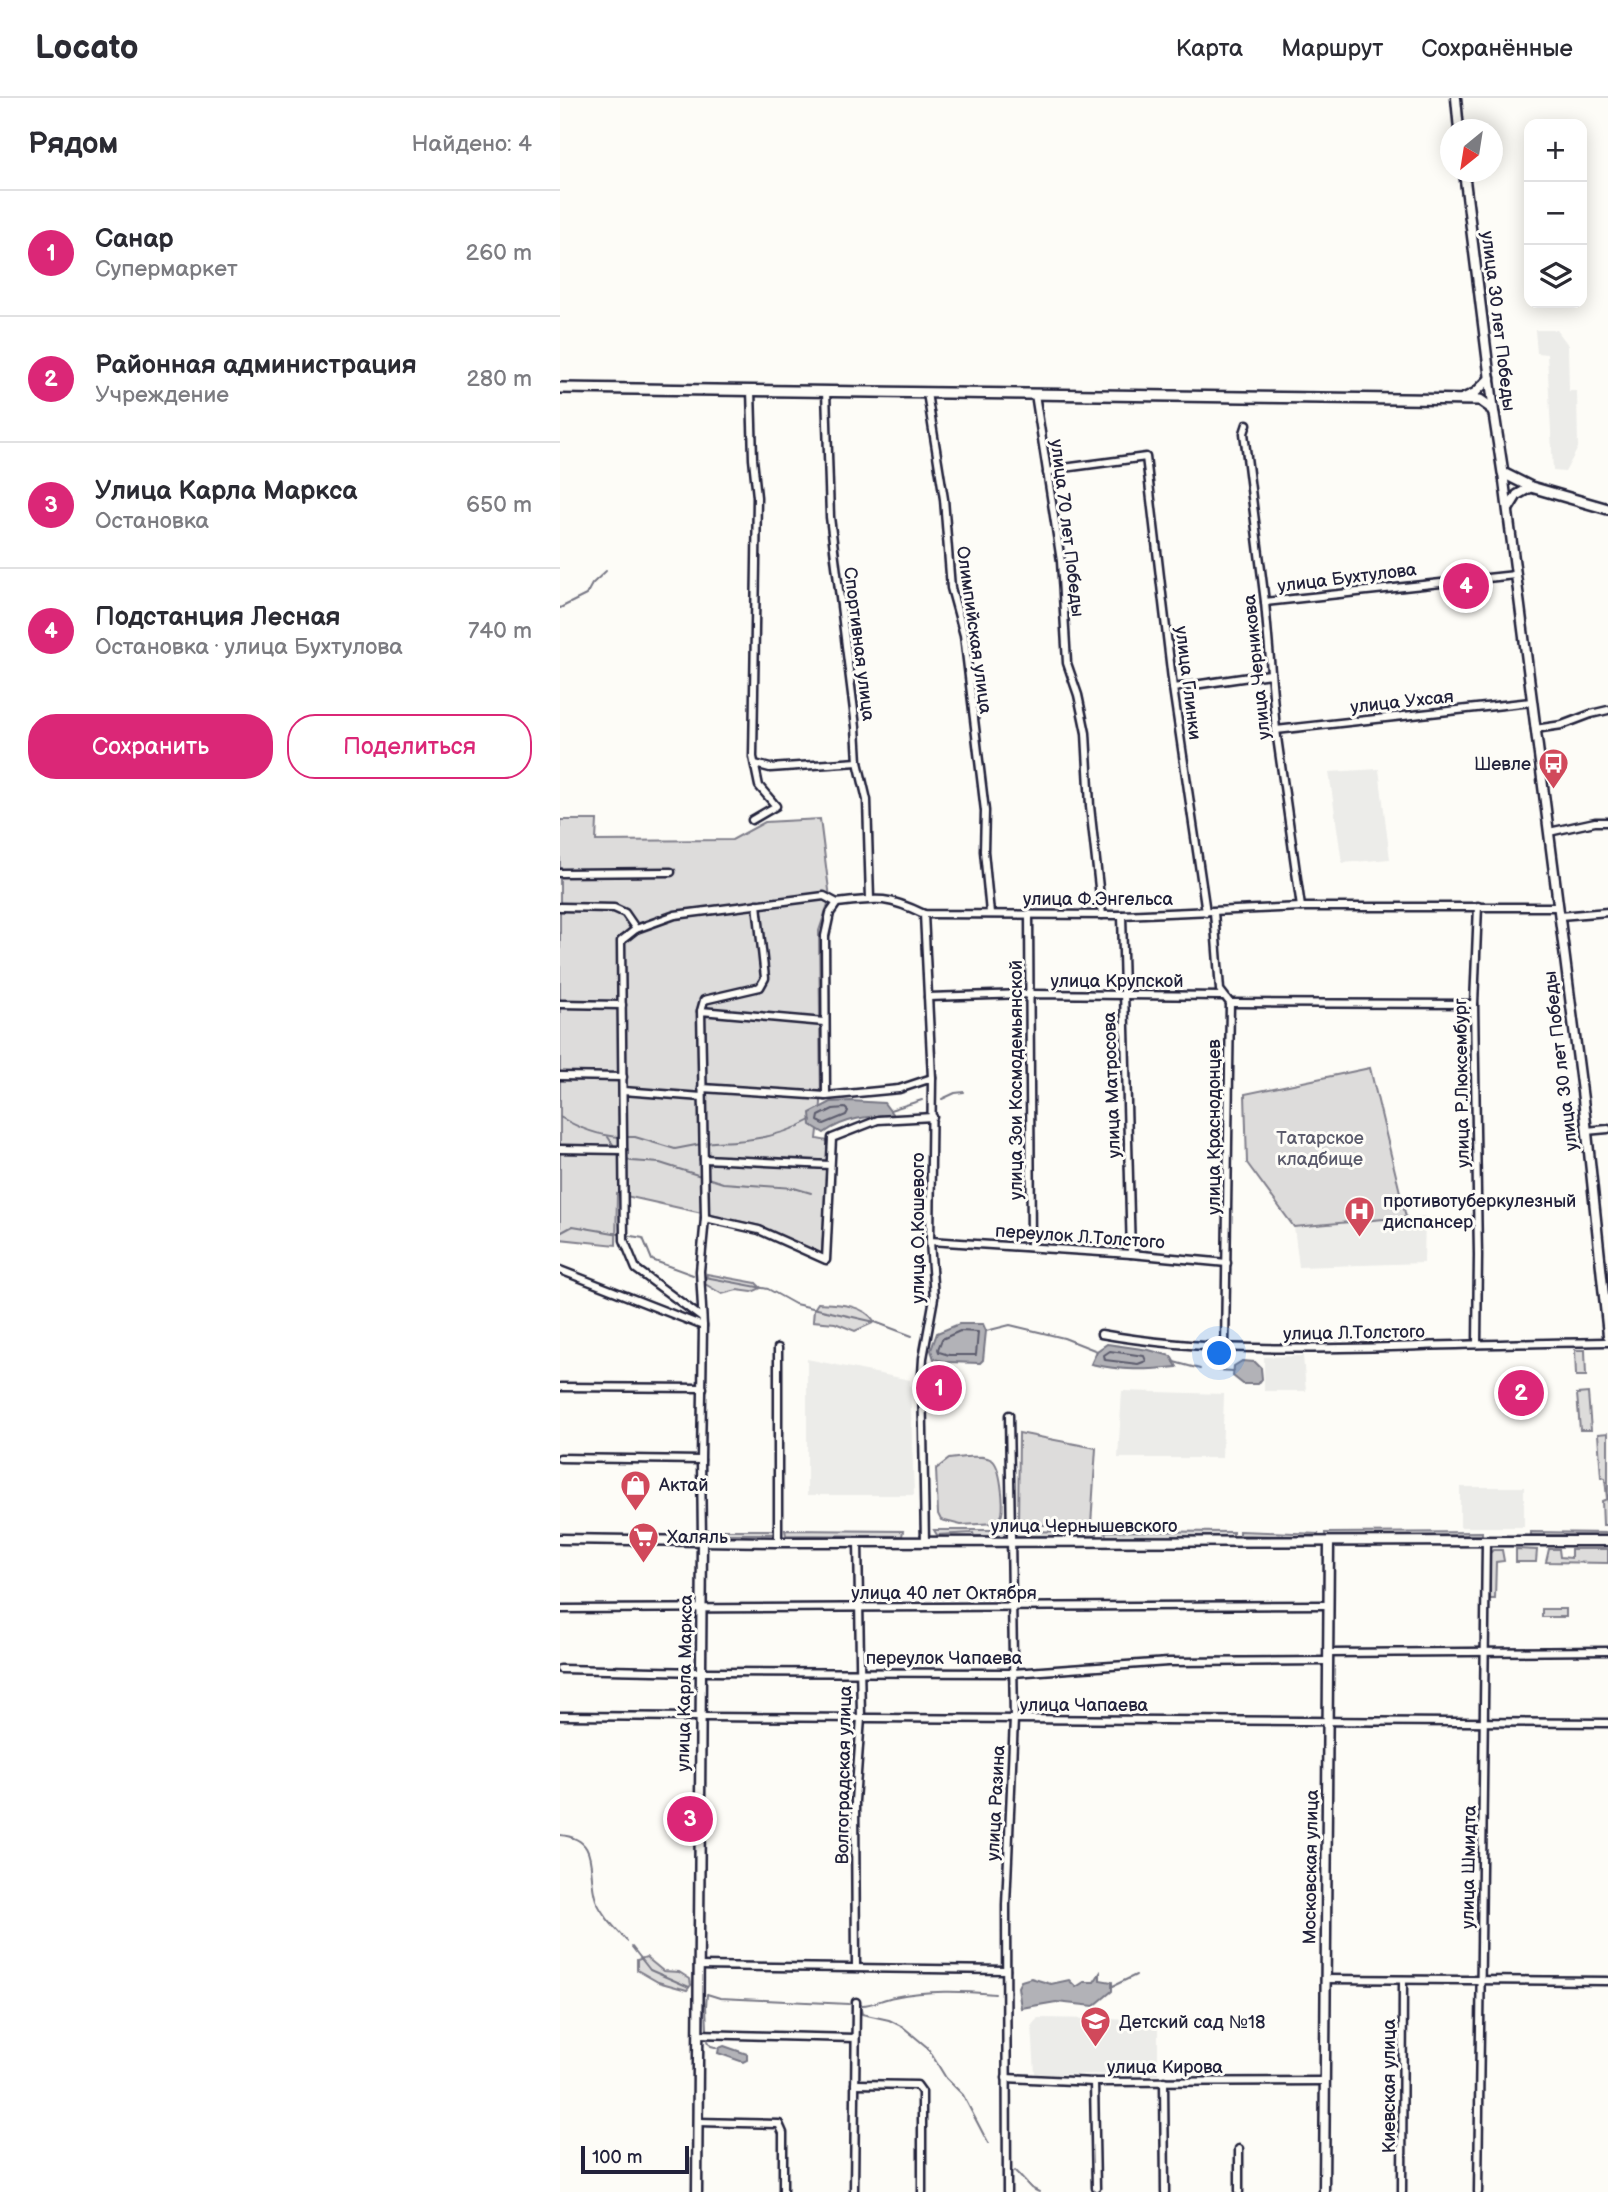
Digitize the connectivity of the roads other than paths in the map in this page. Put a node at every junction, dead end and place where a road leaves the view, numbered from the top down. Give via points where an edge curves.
1 (1456, 98) edge
2 (1459, 119) edge
3 (1465, 182) edge
4 (1490, 378) junction
5 (560, 388) edge
6 (751, 390) junction
7 (826, 391) junction
8 (927, 393) junction
9 (1035, 394) junction
10 (1461, 399) junction
11 (1494, 414) junction
12 (1247, 424) dead end
13 (1047, 472) junction
14 (1503, 473) junction
15 (1531, 487) junction
16 (1608, 509) edge
17 (1508, 511) junction
18 (1515, 575) junction
19 (1265, 602) junction
20 (1270, 674) junction
21 (1173, 688) junction
22 (1531, 702) junction
23 (1608, 710) edge
24 (1535, 729) junction
25 (1276, 730) junction
26 (858, 762) junction
27 (755, 764) junction
28 (752, 820) dead end
29 (1608, 822) edge
30 (1549, 832) junction
31 (671, 872) dead end
32 (560, 873) edge
33 (870, 899) junction
34 (837, 903) junction
35 (757, 904) junction
36 (1478, 906) junction
37 (560, 907) edge
38 (1301, 907) junction
39 (1559, 911) junction
40 (1206, 912) junction
41 (1214, 912) junction
42 (1608, 912) edge
43 (990, 913) junction
44 (925, 914) junction
45 (1029, 914) junction
46 (1102, 915) junction
47 (1122, 915) junction
48 (636, 929) junction
49 (1030, 994) junction
50 (1123, 996) junction
51 (1223, 996) junction
52 (928, 997) junction
53 (1230, 1003) junction
54 (560, 1004) edge
55 (1474, 1004) junction
56 (622, 1005) junction
57 (701, 1010) junction
58 (824, 1022) junction
59 (560, 1076) edge
60 (622, 1077) junction
61 (932, 1078) junction
62 (702, 1088) junction
63 (623, 1091) junction
64 (826, 1096) junction
65 (702, 1097) junction
66 (933, 1117) junction
67 (1608, 1129) edge
68 (1587, 1131) junction
69 (560, 1149) edge
70 (623, 1150) junction
71 (704, 1159) junction
72 (831, 1165) junction
73 (705, 1218) junction
74 (930, 1241) junction
75 (1031, 1247) junction
76 (1131, 1254) junction
77 (1227, 1263) junction
78 (560, 1270) edge
79 (703, 1322) junction
80 (1607, 1325) edge
81 (1101, 1334) dead end
82 (1608, 1335) edge
83 (1608, 1342) edge
84 (1477, 1344) junction
85 (1225, 1347) junction
86 (778, 1348) dead end
87 (560, 1387) edge
88 (703, 1388) junction
89 (1009, 1415) dead end
90 (560, 1458) edge
91 (701, 1460) junction
92 (560, 1539) edge
93 (702, 1540) junction
94 (1608, 1541) edge
95 (778, 1542) junction
96 (858, 1542) junction
97 (925, 1542) junction
98 (1012, 1542) junction
99 (1329, 1542) junction
100 (1486, 1542) junction
101 (1328, 1605) junction
102 (1011, 1606) junction
103 (702, 1607) junction
104 (858, 1607) junction
105 (560, 1609) edge
106 (1608, 1651) edge
107 (1485, 1652) junction
108 (1328, 1657) junction
109 (560, 1669) edge
110 (701, 1672) junction
111 (860, 1673) junction
112 (1013, 1673) junction
113 (560, 1716) edge
114 (701, 1716) junction
115 (861, 1718) junction
116 (1014, 1719) junction
117 (1328, 1720) junction
118 (1485, 1722) junction
119 (1608, 1723) edge
120 (698, 1966) junction
121 (856, 1966) junction
122 (1006, 1970) junction
123 (1325, 1979) junction
124 (1403, 1980) junction
125 (1482, 1980) junction
126 (1608, 1981) edge
127 (856, 2002) dead end
128 (698, 2034) junction
129 (855, 2038) junction
130 (1006, 2078) junction
131 (1164, 2081) junction
132 (1325, 2081) junction
133 (1094, 2082) junction
134 (855, 2084) junction
135 (698, 2122) junction
136 (1239, 2149) dead end
137 (1096, 2188) dead end
138 (697, 2192) edge
139 (783, 2192) edge
140 (854, 2192) edge
141 (922, 2192) edge
142 (1007, 2192) edge
143 (1165, 2192) edge
144 (1239, 2192) edge
145 (1324, 2192) edge
146 (1402, 2192) edge
147 (1478, 2192) edge

1 - 2 street
3 - 4 street, улица 30 лет Победы
4 - 10 street
4 - 11 street, улица 30 лет Победы
5 - 6 main road
6 - 7 main road
6 - 27 street via 757,497
7 - 8 main road
7 - 26 street, Спортивная улица via 830,517
8 - 9 main road
8 - 43 street, Олимпийская улица via 944,499 951,588 964,635 985,811
9 - 10 main road
9 - 13 street, улица 70 лет Победы
10 - 11 main road via 1480,400
11 - 14 main road, улица 30 лет Победы
12 - 19 street, улица Черникова via 1244,433
13 - 21 street, улица Глинки via 1146,457
13 - 46 street, улица 70 лет Победы via 1061,561 1067,663 1086,733
14 - 15 main road
14 - 17 street, улица 30 лет Победы
15 - 16 main road
15 - 17 street via 1517,495
17 - 18 street, улица 30 лет Победы
18 - 19 street, улица Бухтулова
18 - 22 street, улица 30 лет Победы
19 - 20 street, улица Черникова
20 - 21 street
20 - 25 street, улица Черникова
21 - 40 street, улица Глинки
22 - 24 street, улица 30 лет Победы
22 - 25 street, улица Ухсая
23 - 24 street
24 - 30 street, улица 30 лет Победы
25 - 38 street, улица Черникова
26 - 27 street via 770,768
26 - 33 street, Спортивная улица via 867,800
27 - 28 street via 759,786 776,806
29 - 30 street
30 - 39 street, улица 30 лет Победы
31 - 32 street
33 - 34 street, улица Ф.Энгельса
33 - 44 street, улица Ф.Энгельса via 899,902
34 - 35 street, улица Ф.Энгельса via 824,895
34 - 58 street via 825,936
35 - 48 street, улица Ф.Энгельса via 675,915
35 - 57 street via 765,978 760,987 704,1000
36 - 38 street, улица Ф.Энгельса
36 - 39 street, улица Ф.Энгельса
36 - 55 street, улица Р.Люксембург
37 - 48 street via 614,908
38 - 41 street, улица Ф.Энгельса
39 - 42 street, улица Ф.Энгельса
39 - 68 street, улица 30 лет Победы
40 - 41 street, улица Ф.Энгельса
40 - 47 street, улица Ф.Энгельса
41 - 51 street
43 - 44 street, улица Ф.Энгельса
43 - 45 street, улица Ф.Энгельса
44 - 52 street, улица О.Кошевого
45 - 46 street, улица Ф.Энгельса
45 - 49 street, улица Зои Космодемьянской
46 - 47 street, улица Ф.Энгельса
47 - 50 street, улица Матросова
48 - 56 street via 621,941
49 - 50 street, улица Крупской
49 - 52 street, улица Крупской
49 - 75 street, улица Зои Космодемьянской
50 - 51 street, улица Крупской
50 - 76 street, улица Матросова
51 - 53 street
52 - 61 street, улица О.Кошевого
53 - 55 street
53 - 77 street, улица Краснодонцев
54 - 56 street
55 - 84 street, улица Р.Люксембург
56 - 60 street
57 - 58 street
57 - 62 street, улица Карла Маркса
58 - 64 street
59 - 60 street
60 - 63 street
61 - 64 street via 899,1089
61 - 66 street, улица О.Кошевого
62 - 64 street
62 - 65 street, улица Карла Маркса
63 - 65 street
63 - 70 street
65 - 71 street, улица Карла Маркса
66 - 72 street via 878,1120 832,1138
66 - 74 street, улица О.Кошевого
67 - 68 street
68 - 80 street, улица 30 лет Победы
69 - 70 street
70 - 79 street via 624,1240 636,1269
71 - 72 street
71 - 73 street, улица Карла Маркса
72 - 73 street via 826,1259 759,1230
73 - 79 street, улица Карла Маркса via 700,1271
74 - 75 street, переулок Л.Толстого
74 - 97 street, улица О.Кошевого via 934,1298 922,1374
75 - 76 street, переулок Л.Толстого
76 - 77 street, переулок Л.Толстого
77 - 85 street, улица Краснодонцев
78 - 79 street
79 - 88 street, улица Карла Маркса
80 - 82 street, улица 30 лет Победы
81 - 85 street, улица Л.Толстого
83 - 84 street, улица Л.Толстого
84 - 85 street, улица Л.Толстого
86 - 95 street
87 - 88 street
88 - 91 street, улица Карла Маркса
89 - 98 street, улица Разина
90 - 91 street
91 - 93 street, улица Карла Маркса
92 - 93 street, улица Чернышевского
93 - 95 street, улица Чернышевского
93 - 103 street, улица Карла Маркса
94 - 100 street, улица Чернышевского
95 - 96 street, улица Чернышевского
96 - 97 street, улица Чернышевского
96 - 104 street, Волгоградская улица
97 - 98 street, улица Чернышевского
98 - 99 street, улица Чернышевского
98 - 102 street, улица Разина
99 - 100 street, улица Чернышевского
99 - 101 street, Московская улица
100 - 107 street, улица Шмидта
101 - 102 street, улица 40 лет Октября
101 - 108 street, Московская улица
102 - 104 street, улица 40 лет Октября
102 - 112 street, улица Разина
103 - 104 street, улица 40 лет Октября
103 - 105 street, улица 40 лет Октября
103 - 110 street, улица Карла Маркса
104 - 111 street, Волгоградская улица
106 - 107 street, переулок Чапаева
107 - 108 street, переулок Чапаева
107 - 118 street, улица Шмидта
108 - 112 street, переулок Чапаева via 1168,1661
108 - 117 street, Московская улица
109 - 110 street, переулок Чапаева
110 - 111 street, переулок Чапаева
110 - 114 street, улица Карла Маркса
111 - 112 street, переулок Чапаева
111 - 115 street, Волгоградская улица
112 - 116 street, улица Разина
113 - 114 street, улица Чапаева
114 - 115 street, улица Чапаева
114 - 120 street, улица Карла Маркса
115 - 116 street, улица Чапаева
115 - 121 street, Волгоградская улица via 855,1801
116 - 117 street, улица Чапаева
116 - 122 street, улица Разина
117 - 118 street, улица Чапаева
117 - 123 street, Московская улица
118 - 119 street, улица Чапаева
118 - 125 street, улица Шмидта
120 - 121 street
120 - 128 street, улица Карла Маркса
121 - 122 street
122 - 130 street, улица Разина
123 - 124 street
123 - 132 street, Московская улица
124 - 125 street
124 - 146 street, Киевская улица
125 - 126 street
125 - 147 street, улица Шмидта
127 - 129 street
128 - 129 street
128 - 135 street, улица Карла Маркса
129 - 134 street
130 - 133 street, улица Кирова
130 - 142 street, улица Разина
131 - 132 street, улица Кирова
131 - 133 street, улица Кирова
131 - 143 street
132 - 145 street, Московская улица
133 - 137 street
134 - 140 street
134 - 141 street via 917,2085 922,2092
135 - 138 street, улица Карла Маркса
135 - 139 street via 779,2124
136 - 144 street

